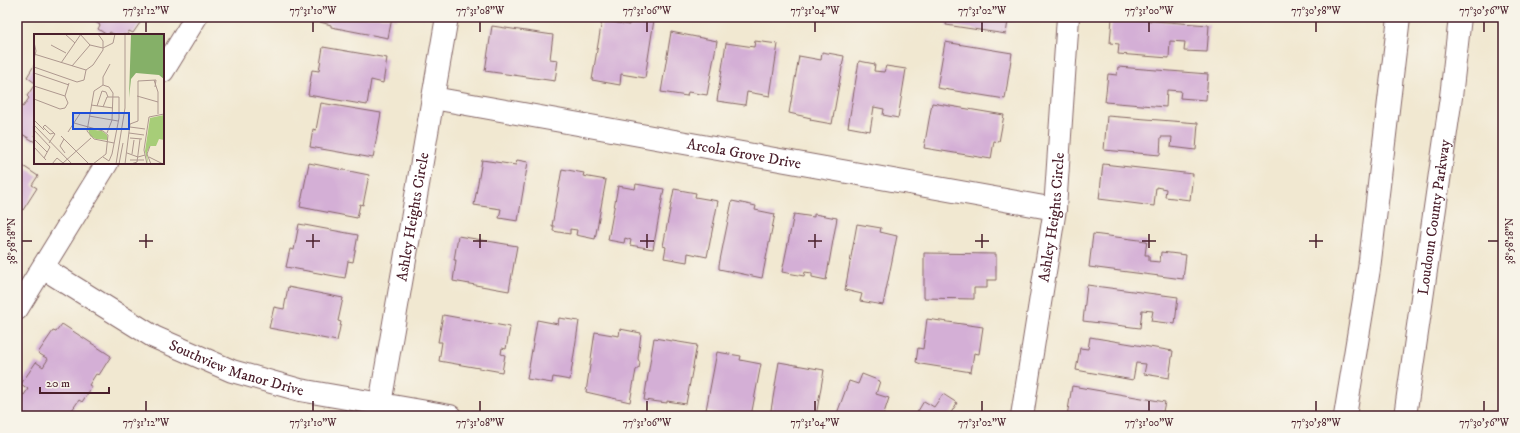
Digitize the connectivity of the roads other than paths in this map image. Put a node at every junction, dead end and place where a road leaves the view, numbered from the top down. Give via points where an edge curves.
1 (196, 17) edge
2 (448, 17) edge
3 (1068, 17) edge
4 (1399, 17) edge
5 (1460, 17) edge
6 (164, 69) edge
7 (433, 98) junction
8 (106, 164) edge
9 (1055, 209) junction
10 (43, 268) junction
11 (17, 309) edge
12 (380, 410) edge
13 (450, 416) edge
14 (1022, 416) edge
15 (1345, 416) edge
16 (1405, 416) edge

1 - 6 street
2 - 7 street, Ashley Heights Circle
3 - 9 street, Ashley Heights Circle
4 - 15 street via 1369,269
5 - 16 street, Loudoun County Parkway via 1451,97
7 - 9 street, Arcola Grove Drive
7 - 12 street, Ashley Heights Circle
8 - 10 street
9 - 14 street, Ashley Heights Circle
10 - 11 street
10 - 12 street, Southview Manor Drive via 154,337 232,371
12 - 13 street, Southview Manor Drive

